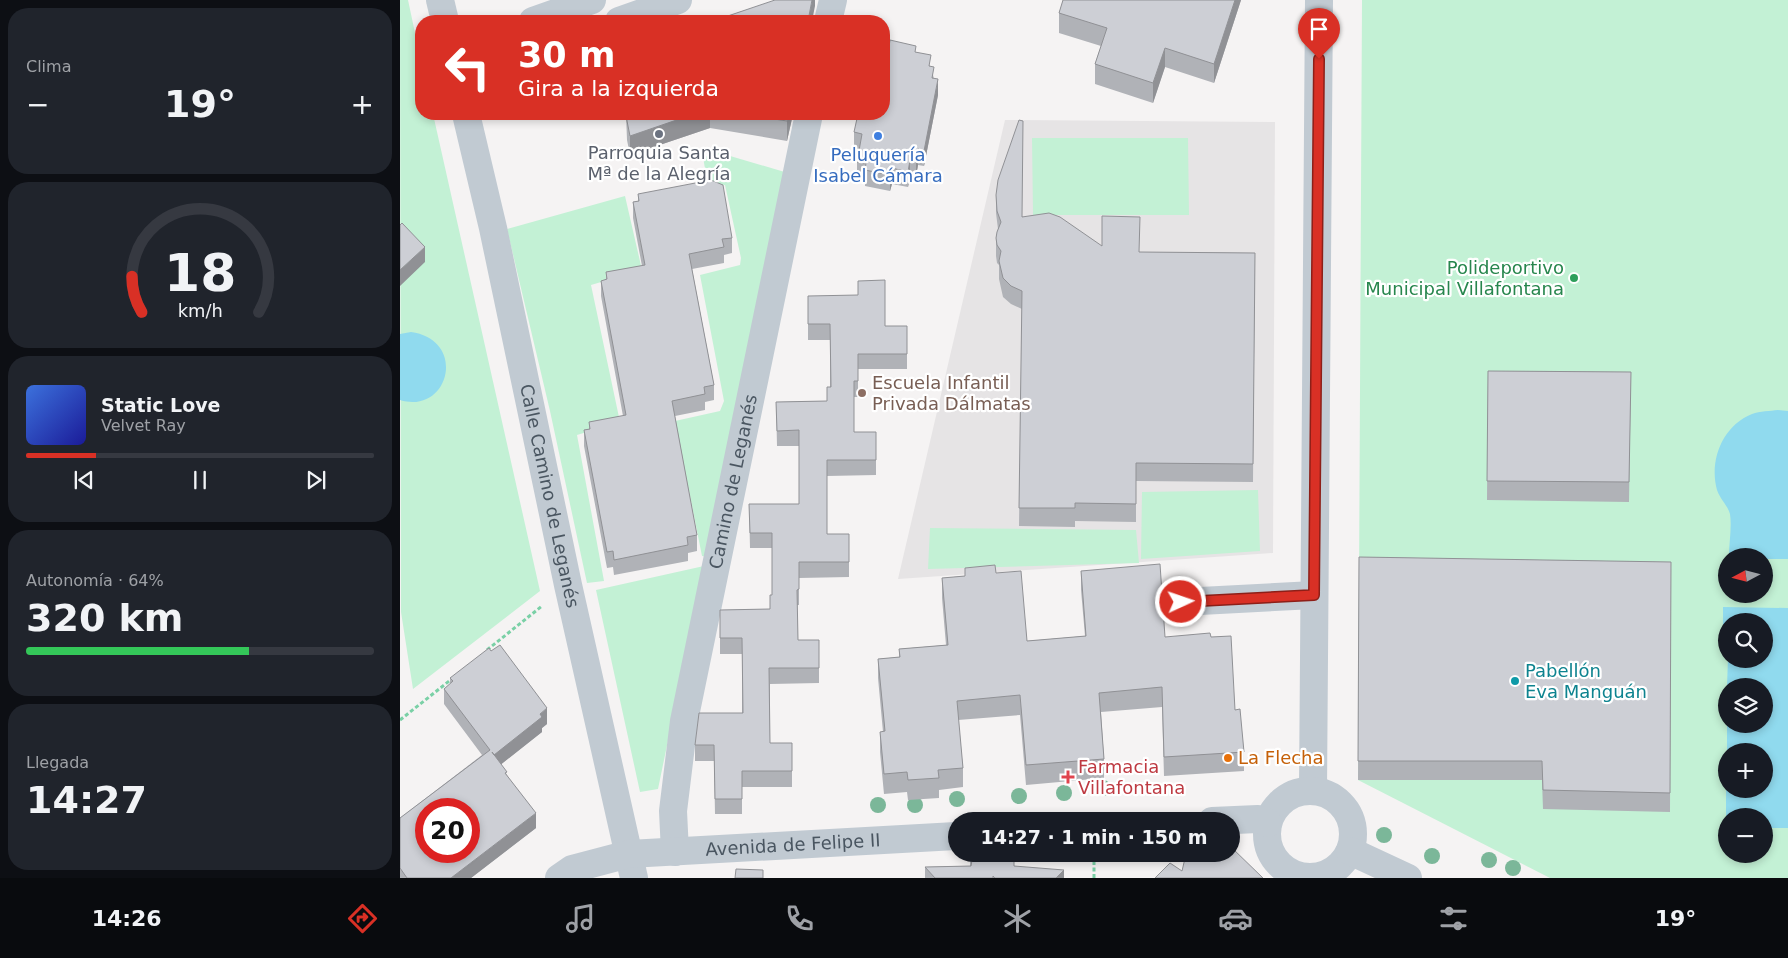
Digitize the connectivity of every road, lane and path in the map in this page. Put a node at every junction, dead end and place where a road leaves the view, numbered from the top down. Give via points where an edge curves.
1 (440, 0) edge
2 (592, 0) edge
3 (678, 0) edge
4 (833, 0) edge
5 (1319, 0) edge
6 (444, 15) edge
7 (550, 15) edge
8 (636, 15) edge
9 (829, 15) edge
10 (467, 120) edge
11 (808, 120) edge
12 (568, 585) junction
13 (1314, 595) junction
14 (1181, 602) dead end
15 (484, 653) edge
16 (453, 677) edge
17 (400, 720) edge
18 (1313, 790) junction
19 (1240, 820) edge
20 (1268, 823) junction
21 (948, 836) edge
22 (1350, 851) junction
23 (676, 852) junction
24 (1094, 862) edge
25 (632, 866) edge
26 (1313, 877) edge
27 (559, 878) edge
28 (1094, 878) edge
29 (1408, 878) edge

1 - 6 street
2 - 7 street
3 - 8 street
4 - 9 street
5 - 13 street
10 - 12 street, Calle Camino de Leganés
11 - 23 street, Camino de Leganés via 684,721 673,811
12 - 15 path
12 - 25 street, Calle Camino de Leganés
13 - 14 street
13 - 18 street
16 - 17 path
18 - 20 street via 1285,798 1274,809
18 - 22 street via 1332,797 1347,811 1353,831
19 - 20 street via 1258,819
20 - 26 street via 1267,839 1272,854 1283,867
21 - 23 street, Avenida de Felipe II
22 - 26 street via 1341,864 1328,873
22 - 29 street
23 - 25 street, Avenida de Felipe II
24 - 28 path
25 - 27 street, Avenida de Felipe II via 572,869

